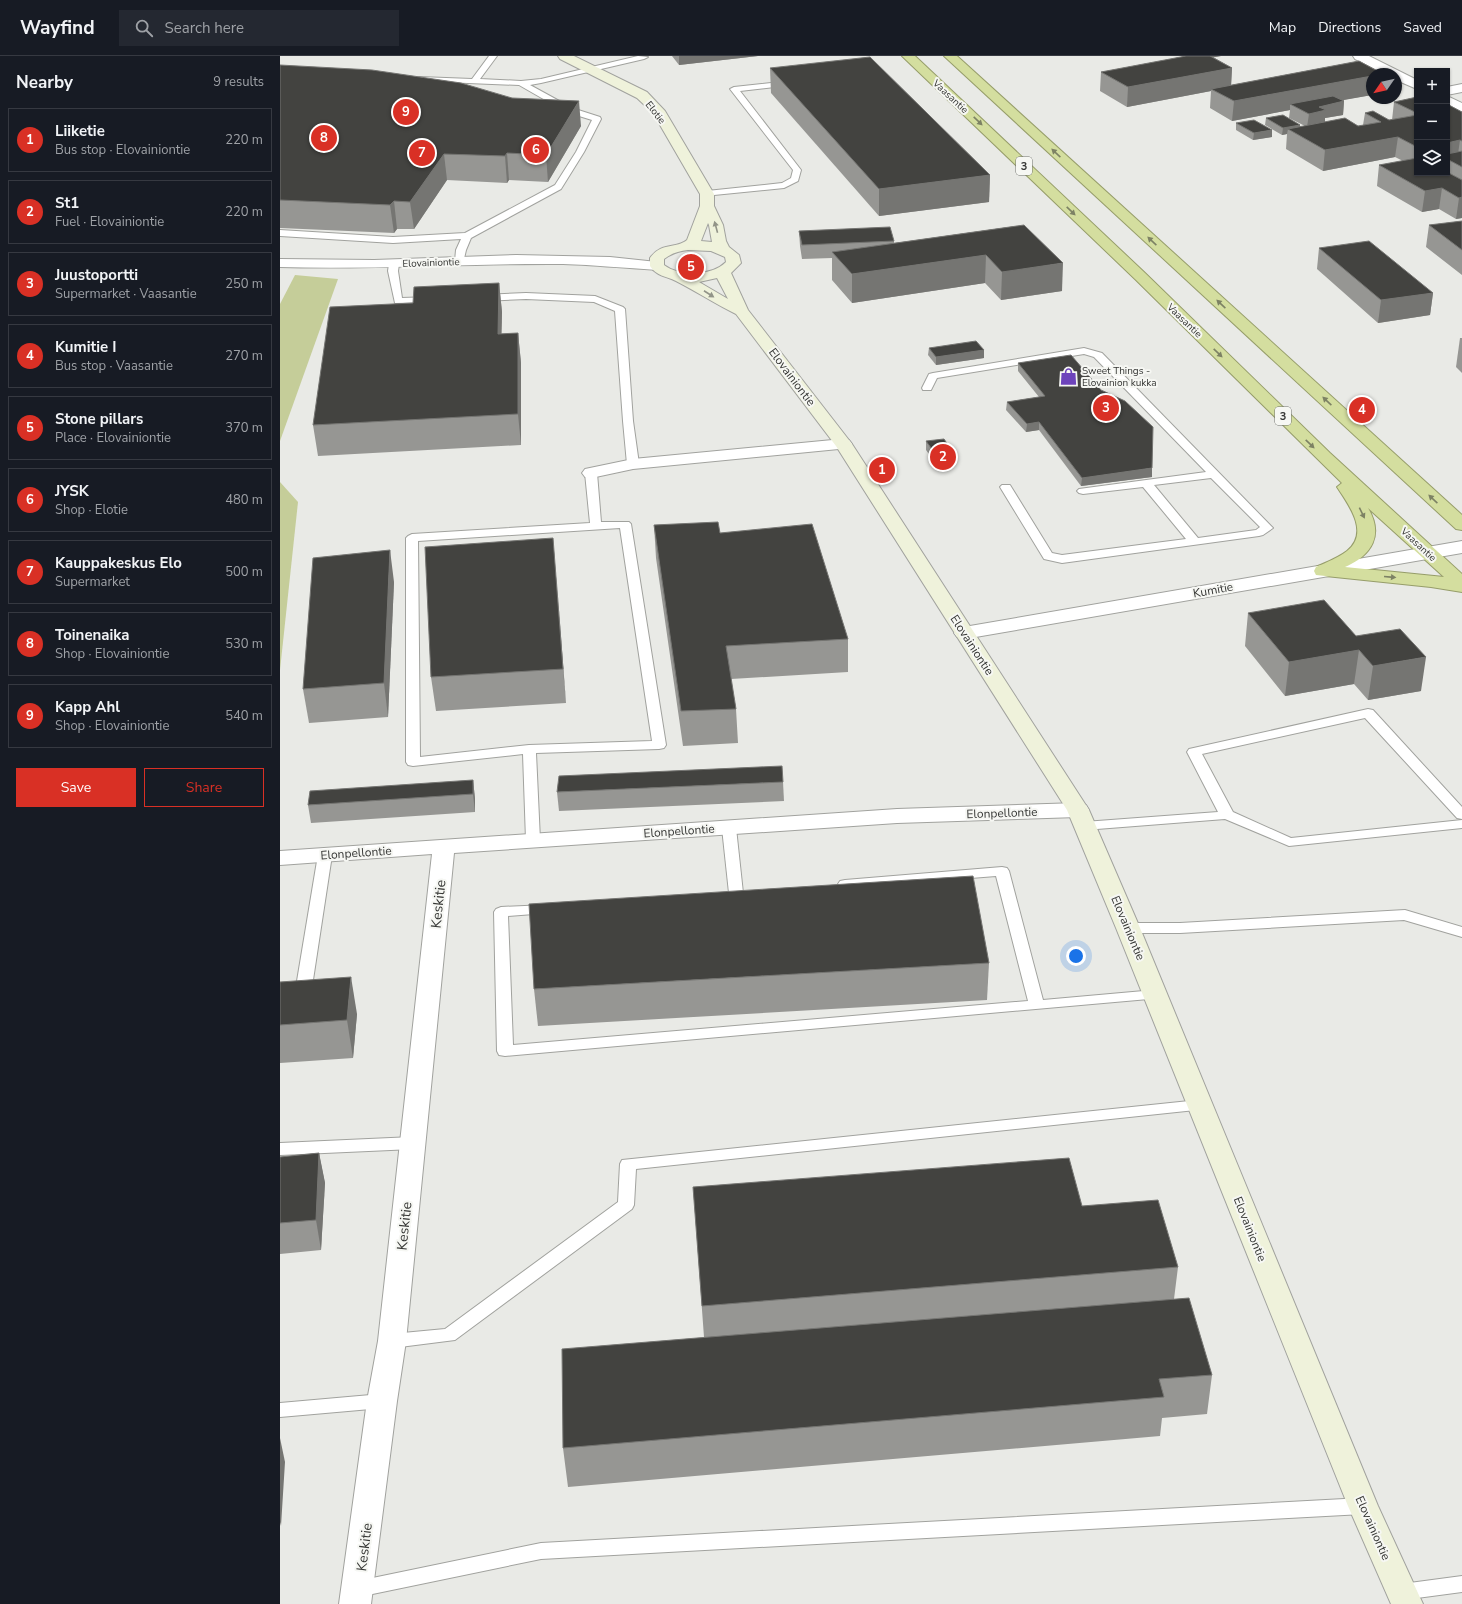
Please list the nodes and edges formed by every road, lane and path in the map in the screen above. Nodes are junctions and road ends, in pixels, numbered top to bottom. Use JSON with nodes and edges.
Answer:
{"nodes":[{"id":1,"x":493,"y":56,"type":"edge"},
{"id":2,"x":564,"y":56,"type":"edge"},
{"id":3,"x":908,"y":56,"type":"edge"},
{"id":4,"x":950,"y":56,"type":"edge"},
{"id":5,"x":1359,"y":56,"type":"edge"},
{"id":6,"x":644,"y":57,"type":"edge"},
{"id":7,"x":1383,"y":68,"type":"edge"},
{"id":8,"x":592,"y":69,"type":"junction"},
{"id":9,"x":408,"y":78,"type":"edge"},
{"id":10,"x":1402,"y":78,"type":"edge"},
{"id":11,"x":474,"y":82,"type":"junction"},
{"id":12,"x":796,"y":82,"type":"edge"},
{"id":13,"x":520,"y":83,"type":"junction"},
{"id":14,"x":1414,"y":84,"type":"edge"},
{"id":15,"x":1462,"y":88,"type":"edge"},
{"id":16,"x":1450,"y":90,"type":"edge"},
{"id":17,"x":1450,"y":102,"type":"edge"},
{"id":18,"x":1462,"y":108,"type":"edge"},
{"id":19,"x":707,"y":200,"type":"junction"},
{"id":20,"x":280,"y":234,"type":"edge"},
{"id":21,"x":467,"y":236,"type":"junction"},
{"id":22,"x":688,"y":246,"type":"junction"},
{"id":23,"x":722,"y":249,"type":"junction"},
{"id":24,"x":666,"y":251,"type":"junction"},
{"id":25,"x":582,"y":259,"type":"junction"},
{"id":26,"x":460,"y":261,"type":"junction"},
{"id":27,"x":280,"y":263,"type":"edge"},
{"id":28,"x":394,"y":264,"type":"junction"},
{"id":29,"x":657,"y":266,"type":"junction"},
{"id":30,"x":723,"y":272,"type":"junction"},
{"id":31,"x":678,"y":276,"type":"junction"},
{"id":32,"x":473,"y":298,"type":"edge"},
{"id":33,"x":443,"y":299,"type":"edge"},
{"id":34,"x":741,"y":311,"type":"junction"},
{"id":35,"x":927,"y":388,"type":"dead end"},
{"id":36,"x":843,"y":444,"type":"junction"},
{"id":37,"x":1324,"y":457,"type":"junction"},
{"id":38,"x":633,"y":464,"type":"junction"},
{"id":39,"x":591,"y":473,"type":"joint"},
{"id":40,"x":1213,"y":474,"type":"junction"},
{"id":41,"x":1146,"y":483,"type":"junction"},
{"id":42,"x":1006,"y":487,"type":"dead end"},
{"id":43,"x":1083,"y":491,"type":"dead end"},
{"id":44,"x":1462,"y":525,"type":"edge"},
{"id":45,"x":596,"y":526,"type":"junction"},
{"id":46,"x":1195,"y":542,"type":"junction"},
{"id":47,"x":1462,"y":547,"type":"edge"},
{"id":48,"x":1429,"y":553,"type":"junction"},
{"id":49,"x":1323,"y":571,"type":"junction"},
{"id":50,"x":1462,"y":585,"type":"edge"},
{"id":51,"x":964,"y":633,"type":"junction"},
{"id":52,"x":529,"y":749,"type":"junction"},
{"id":53,"x":1227,"y":815,"type":"junction"},
{"id":54,"x":1462,"y":815,"type":"edge"},
{"id":55,"x":1081,"y":818,"type":"junction"},
{"id":56,"x":1462,"y":824,"type":"edge"},
{"id":57,"x":729,"y":828,"type":"junction"},
{"id":58,"x":533,"y":840,"type":"junction"},
{"id":59,"x":444,"y":846,"type":"junction"},
{"id":60,"x":325,"y":855,"type":"junction"},
{"id":61,"x":280,"y":858,"type":"edge"},
{"id":62,"x":830,"y":886,"type":"edge"},
{"id":63,"x":751,"y":892,"type":"edge"},
{"id":64,"x":736,"y":893,"type":"junction"},
{"id":65,"x":720,"y":894,"type":"edge"},
{"id":66,"x":564,"y":907,"type":"edge"},
{"id":67,"x":1128,"y":928,"type":"junction"},
{"id":68,"x":1462,"y":932,"type":"edge"},
{"id":69,"x":303,"y":993,"type":"edge"},
{"id":70,"x":1155,"y":995,"type":"junction"},
{"id":71,"x":1037,"y":1005,"type":"junction"},
{"id":72,"x":1199,"y":1105,"type":"junction"},
{"id":73,"x":413,"y":1143,"type":"junction"},
{"id":74,"x":280,"y":1149,"type":"edge"},
{"id":75,"x":392,"y":1341,"type":"junction"},
{"id":76,"x":382,"y":1401,"type":"junction"},
{"id":77,"x":280,"y":1410,"type":"edge"},
{"id":78,"x":1363,"y":1506,"type":"junction"},
{"id":79,"x":1462,"y":1584,"type":"edge"},
{"id":80,"x":357,"y":1597,"type":"edge"},
{"id":81,"x":1405,"y":1598,"type":"edge"}],
"edges":[{"from":1,"to":11,"type":"lane"},
{"from":2,"to":8,"type":"main road","name":"Elotie"},
{"from":3,"to":37,"type":"highway","name":"Vaasantie","number":"3","one_way":true},
{"from":44,"to":4,"type":"highway","one_way":true},
{"from":5,"to":7,"type":"street"},
{"from":6,"to":8,"type":"lane"},
{"from":8,"to":13,"type":"lane"},
{"from":8,"to":19,"type":"main road","name":"Elotie"},
{"from":9,"to":11,"type":"lane"},
{"from":10,"to":14,"type":"street"},
{"from":11,"to":13,"type":"lane"},
{"from":12,"to":19,"type":"lane"},
{"from":13,"to":21,"type":"lane"},
{"from":15,"to":16,"type":"street"},
{"from":17,"to":18,"type":"street"},
{"from":19,"to":22,"type":"main road"},
{"from":23,"to":19,"type":"main road","name":"Elotie","one_way":true},
{"from":20,"to":21,"type":"lane"},
{"from":21,"to":26,"type":"lane"},
{"from":22,"to":23,"type":"main road"},
{"from":22,"to":24,"type":"main road"},
{"from":23,"to":30,"type":"main road"},
{"from":24,"to":25,"type":"street","name":"Elovainiontie"},
{"from":24,"to":29,"type":"main road"},
{"from":25,"to":26,"type":"street","name":"Elovainiontie"},
{"from":25,"to":29,"type":"street","name":"Elovainiontie"},
{"from":26,"to":28,"type":"street","name":"Elovainiontie"},
{"from":27,"to":28,"type":"street","name":"Elovainiontie"},
{"from":28,"to":33,"type":"lane"},
{"from":29,"to":31,"type":"main road"},
{"from":30,"to":31,"type":"main road"},
{"from":30,"to":34,"type":"main road","name":"Elovainiontie"},
{"from":31,"to":34,"type":"main road","name":"Elovainiontie","one_way":true},
{"from":32,"to":38,"type":"lane"},
{"from":34,"to":36,"type":"main road","name":"Elovainiontie"},
{"from":35,"to":40,"type":"lane"},
{"from":36,"to":38,"type":"street"},
{"from":36,"to":51,"type":"main road","name":"Elovainiontie"},
{"from":37,"to":48,"type":"highway","name":"Vaasantie","number":"3"},
{"from":37,"to":49,"type":"highway","one_way":true},
{"from":38,"to":39,"type":"street"},
{"from":39,"to":45,"type":"lane"},
{"from":40,"to":41,"type":"lane"},
{"from":40,"to":46,"type":"lane"},
{"from":41,"to":43,"type":"lane"},
{"from":41,"to":46,"type":"lane"},
{"from":42,"to":46,"type":"lane"},
{"from":45,"to":52,"type":"lane"},
{"from":45,"to":52,"type":"lane"},
{"from":47,"to":48,"type":"street","name":"Kumitie"},
{"from":48,"to":49,"type":"street","name":"Kumitie"},
{"from":48,"to":50,"type":"highway","name":"Vaasantie","number":"3"},
{"from":49,"to":50,"type":"highway","one_way":true},
{"from":49,"to":51,"type":"street","name":"Kumitie"},
{"from":51,"to":55,"type":"main road","name":"Elovainiontie"},
{"from":52,"to":58,"type":"lane"},
{"from":53,"to":54,"type":"lane"},
{"from":53,"to":55,"type":"lane"},
{"from":53,"to":56,"type":"lane"},
{"from":55,"to":57,"type":"street","name":"Elonpellontie"},
{"from":55,"to":67,"type":"main road","name":"Elovainiontie"},
{"from":57,"to":58,"type":"street","name":"Elonpellontie"},
{"from":57,"to":64,"type":"lane"},
{"from":58,"to":59,"type":"street","name":"Elonpellontie"},
{"from":59,"to":60,"type":"street","name":"Elonpellontie"},
{"from":59,"to":73,"type":"street","name":"Keskitie"},
{"from":60,"to":61,"type":"street","name":"Elonpellontie"},
{"from":60,"to":69,"type":"lane"},
{"from":62,"to":71,"type":"lane"},
{"from":63,"to":64,"type":"lane"},
{"from":64,"to":65,"type":"lane"},
{"from":66,"to":71,"type":"lane"},
{"from":67,"to":68,"type":"lane"},
{"from":67,"to":70,"type":"main road","name":"Elovainiontie"},
{"from":70,"to":71,"type":"lane"},
{"from":70,"to":72,"type":"main road","name":"Elovainiontie"},
{"from":72,"to":75,"type":"lane"},
{"from":72,"to":78,"type":"main road","name":"Elovainiontie"},
{"from":73,"to":74,"type":"lane"},
{"from":73,"to":75,"type":"street","name":"Keskitie"},
{"from":75,"to":76,"type":"street","name":"Keskitie"},
{"from":76,"to":77,"type":"lane"},
{"from":76,"to":80,"type":"street","name":"Keskitie"},
{"from":78,"to":80,"type":"lane"},
{"from":78,"to":81,"type":"main road","name":"Elovainiontie"},
{"from":79,"to":81,"type":"lane"}]}
